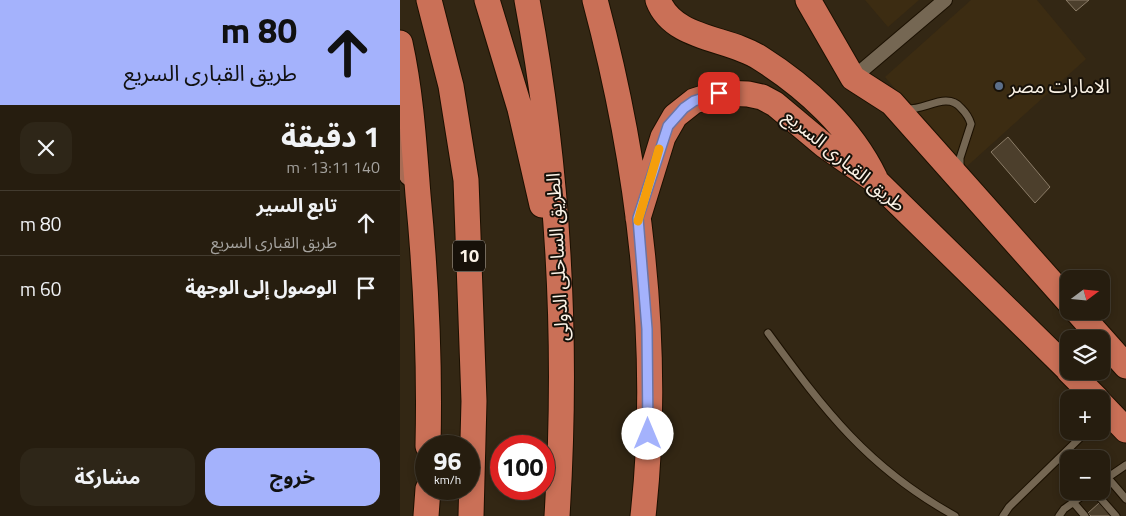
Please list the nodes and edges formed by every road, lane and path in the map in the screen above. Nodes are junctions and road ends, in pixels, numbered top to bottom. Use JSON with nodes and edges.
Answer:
{"nodes":[{"id":1,"x":429,"y":0,"type":"edge"},
{"id":2,"x":487,"y":0,"type":"edge"},
{"id":3,"x":527,"y":0,"type":"edge"},
{"id":4,"x":595,"y":0,"type":"edge"},
{"id":5,"x":658,"y":0,"type":"edge"},
{"id":6,"x":945,"y":0,"type":"edge"},
{"id":7,"x":811,"y":1,"type":"edge"},
{"id":8,"x":400,"y":43,"type":"edge"},
{"id":9,"x":853,"y":78,"type":"junction"},
{"id":10,"x":892,"y":103,"type":"junction"},
{"id":11,"x":400,"y":140,"type":"edge"},
{"id":12,"x":877,"y":182,"type":"junction"},
{"id":13,"x":963,"y":184,"type":"junction"},
{"id":14,"x":420,"y":210,"type":"junction"},
{"id":15,"x":638,"y":218,"type":"junction"},
{"id":16,"x":1060,"y":292,"type":"edge"},
{"id":17,"x":561,"y":300,"type":"junction"},
{"id":18,"x":1085,"y":320,"type":"edge"},
{"id":19,"x":768,"y":333,"type":"dead end"},
{"id":20,"x":1060,"y":362,"type":"edge"},
{"id":21,"x":1126,"y":366,"type":"edge"},
{"id":22,"x":1077,"y":380,"type":"edge"},
{"id":23,"x":1086,"y":390,"type":"edge"},
{"id":24,"x":1110,"y":415,"type":"edge"},
{"id":25,"x":1126,"y":430,"type":"edge"},
{"id":26,"x":428,"y":435,"type":"edge"},
{"id":27,"x":1078,"y":440,"type":"edge"},
{"id":28,"x":1126,"y":465,"type":"edge"},
{"id":29,"x":1110,"y":476,"type":"edge"},
{"id":30,"x":1110,"y":485,"type":"edge"},
{"id":31,"x":1126,"y":499,"type":"edge"},
{"id":32,"x":427,"y":500,"type":"edge"},
{"id":33,"x":1076,"y":500,"type":"edge"},
{"id":34,"x":1102,"y":500,"type":"edge"},
{"id":35,"x":1073,"y":502,"type":"junction"},
{"id":36,"x":426,"y":516,"type":"edge"},
{"id":37,"x":471,"y":516,"type":"edge"},
{"id":38,"x":557,"y":516,"type":"edge"},
{"id":39,"x":643,"y":516,"type":"edge"},
{"id":40,"x":955,"y":516,"type":"edge"},
{"id":41,"x":1004,"y":516,"type":"edge"},
{"id":42,"x":1059,"y":516,"type":"edge"},
{"id":43,"x":1085,"y":516,"type":"edge"},
{"id":44,"x":1116,"y":516,"type":"edge"}],
"edges":[{"from":1,"to":37,"type":"highway","number":"10"},
{"from":2,"to":17,"type":"highway"},
{"from":3,"to":17,"type":"highway","name":"الطريق الساحلى الدولى"},
{"from":4,"to":15,"type":"highway"},
{"from":5,"to":12,"type":"highway"},
{"from":6,"to":9,"type":"street"},
{"from":7,"to":9,"type":"highway"},
{"from":8,"to":14,"type":"highway"},
{"from":9,"to":10,"type":"highway"},
{"from":10,"to":13,"type":"highway"},
{"from":10,"to":13,"type":"lane"},
{"from":11,"to":14,"type":"main road"},
{"from":12,"to":15,"type":"highway","name":"طريق القبارى السريع"},
{"from":12,"to":20,"type":"highway","name":"طريق القبارى السريع"},
{"from":13,"to":16,"type":"highway"},
{"from":14,"to":26,"type":"highway"},
{"from":15,"to":39,"type":"highway"},
{"from":17,"to":38,"type":"highway","name":"الطريق الساحلى الدولى"},
{"from":18,"to":21,"type":"highway"},
{"from":19,"to":40,"type":"lane"},
{"from":22,"to":23,"type":"highway","name":"طريق القبارى السريع"},
{"from":24,"to":25,"type":"highway","name":"طريق القبارى السريع"},
{"from":27,"to":41,"type":"lane"},
{"from":28,"to":29,"type":"lane"},
{"from":30,"to":31,"type":"lane"},
{"from":32,"to":36,"type":"highway"},
{"from":33,"to":35,"type":"lane"},
{"from":34,"to":44,"type":"lane"},
{"from":35,"to":42,"type":"lane"},
{"from":35,"to":43,"type":"lane"}]}
